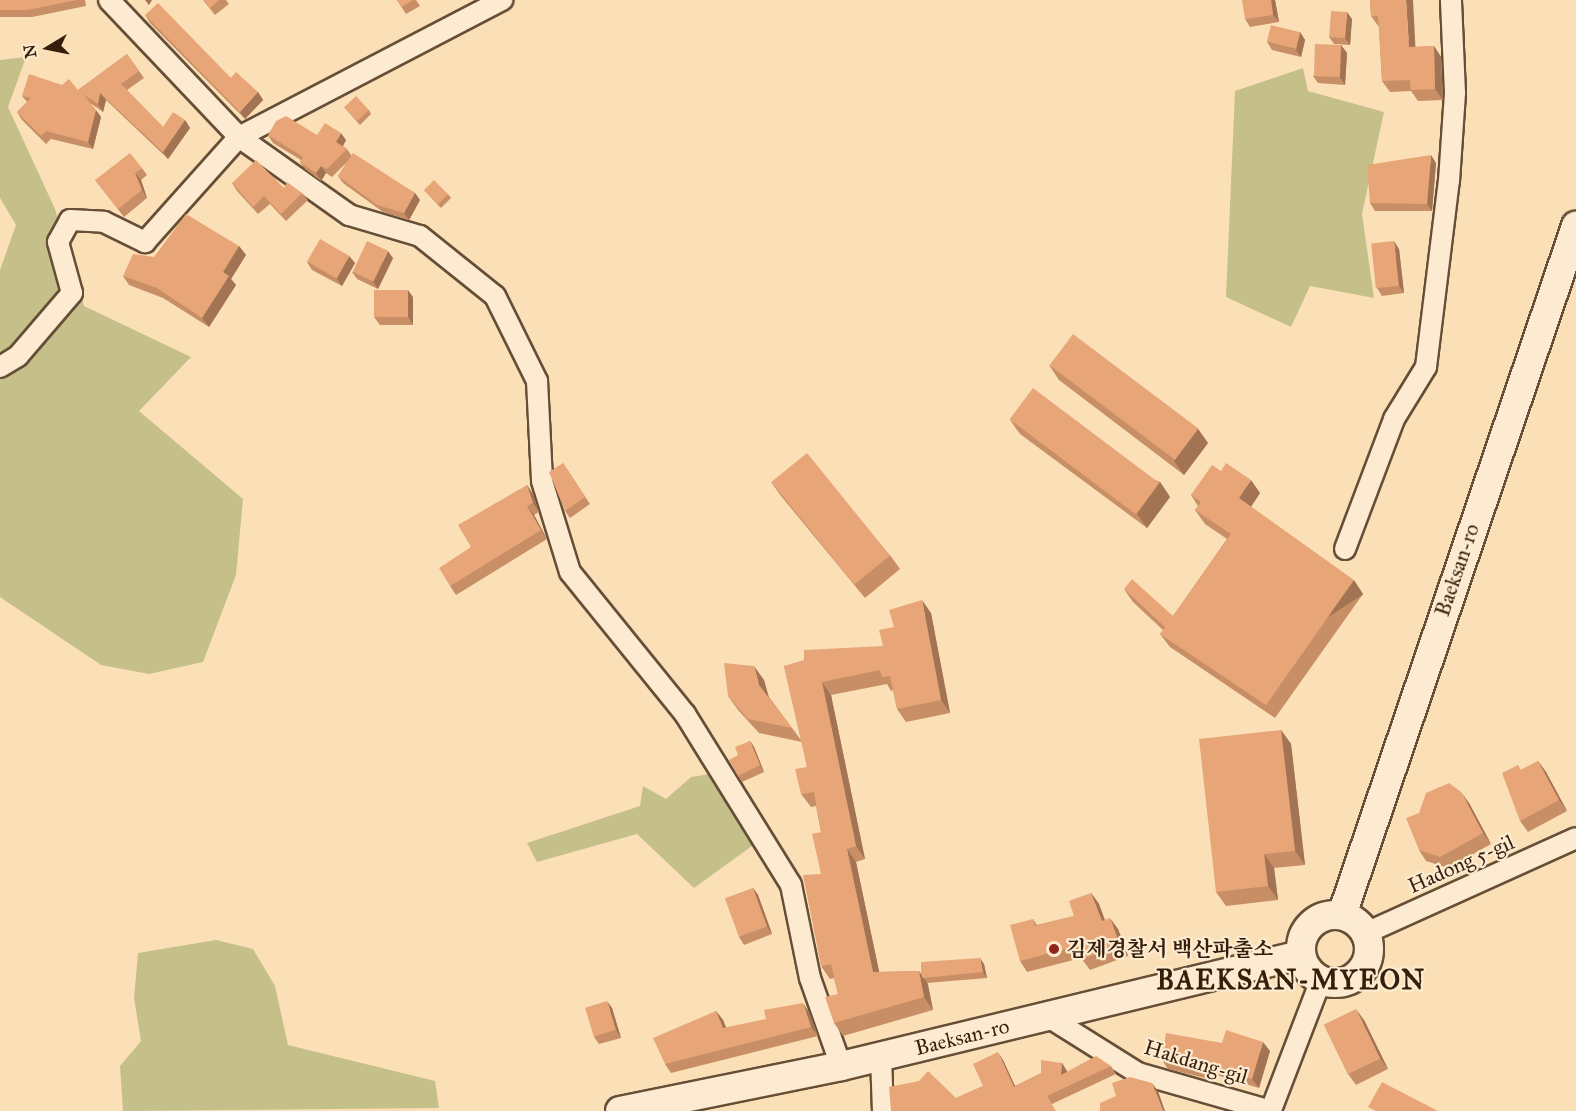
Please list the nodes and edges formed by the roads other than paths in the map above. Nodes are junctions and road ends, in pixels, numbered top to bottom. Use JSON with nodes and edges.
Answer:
{"nodes":[{"id":1,"x":109,"y":0,"type":"edge"},
{"id":2,"x":502,"y":0,"type":"edge"},
{"id":3,"x":1451,"y":0,"type":"edge"},
{"id":4,"x":240,"y":137,"type":"junction"},
{"id":5,"x":1576,"y":226,"type":"edge"},
{"id":6,"x":0,"y":367,"type":"edge"},
{"id":7,"x":1345,"y":549,"type":"dead end"},
{"id":8,"x":1576,"y":838,"type":"edge"},
{"id":9,"x":1342,"y":915,"type":"junction"},
{"id":10,"x":1366,"y":933,"type":"junction"},
{"id":11,"x":1301,"y":955,"type":"junction"},
{"id":12,"x":1321,"y":980,"type":"junction"},
{"id":13,"x":1047,"y":1016,"type":"junction"},
{"id":14,"x":881,"y":1057,"type":"junction"},
{"id":15,"x":841,"y":1066,"type":"junction"},
{"id":16,"x":1271,"y":1110,"type":"edge"},
{"id":17,"x":620,"y":1111,"type":"edge"},
{"id":18,"x":883,"y":1111,"type":"edge"}],
"edges":[{"from":1,"to":4,"type":"street"},
{"from":2,"to":4,"type":"street"},
{"from":3,"to":7,"type":"street"},
{"from":4,"to":6,"type":"street"},
{"from":4,"to":15,"type":"street"},
{"from":5,"to":9,"type":"main road","name":"Baeksan-ro"},
{"from":8,"to":10,"type":"street","name":"Hadong 5-gil"},
{"from":9,"to":10,"type":"main road"},
{"from":9,"to":11,"type":"main road"},
{"from":10,"to":12,"type":"main road"},
{"from":11,"to":12,"type":"main road"},
{"from":11,"to":13,"type":"main road","name":"Baeksan-ro"},
{"from":12,"to":16,"type":"street"},
{"from":13,"to":14,"type":"main road","name":"Baeksan-ro"},
{"from":13,"to":16,"type":"street","name":"Hakdang-gil"},
{"from":14,"to":15,"type":"main road","name":"Baeksan-ro"},
{"from":14,"to":18,"type":"street"},
{"from":15,"to":17,"type":"main road","name":"Baeksan-ro"}]}
